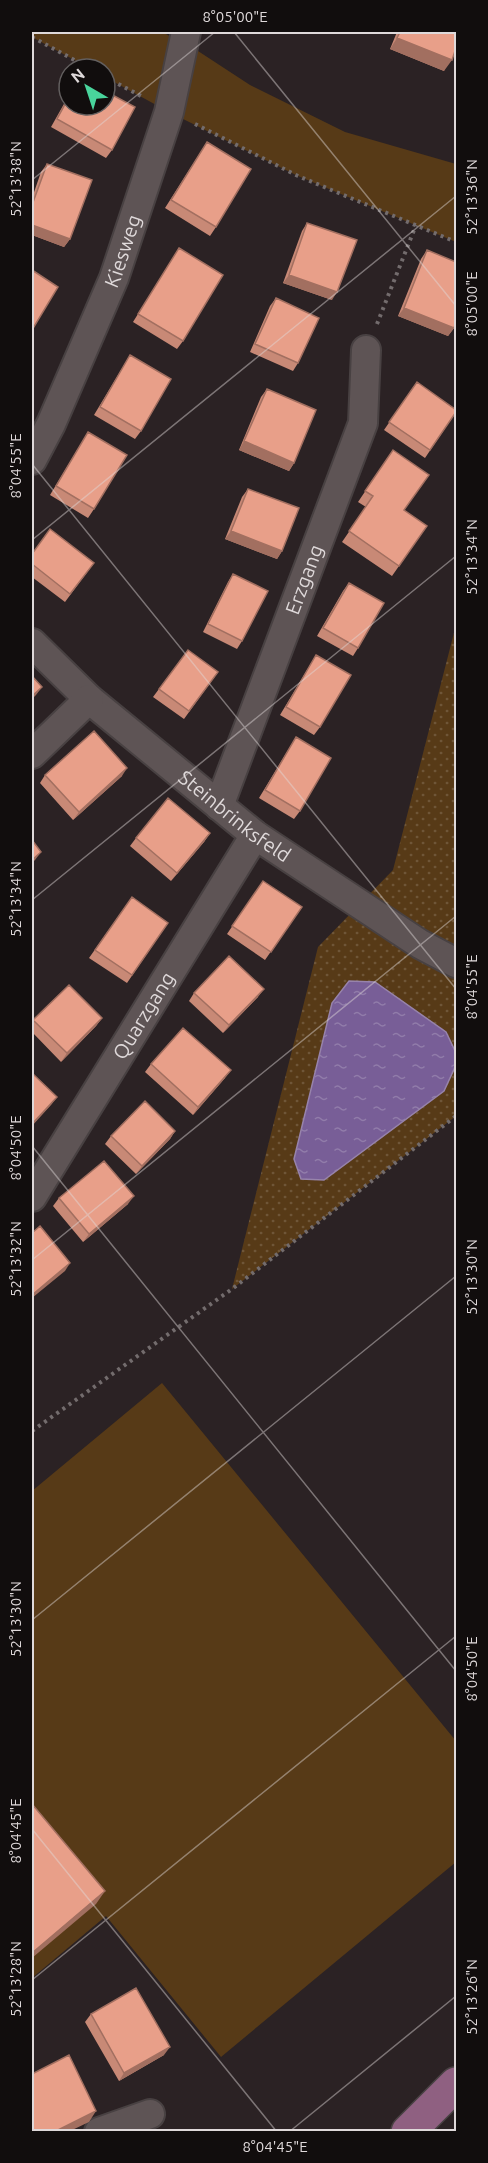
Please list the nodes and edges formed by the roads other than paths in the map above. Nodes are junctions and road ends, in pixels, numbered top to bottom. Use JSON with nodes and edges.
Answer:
{"nodes":[{"id":1,"x":186,"y":32,"type":"edge"},
{"id":2,"x":366,"y":350,"type":"road end"},
{"id":3,"x":32,"y":460,"type":"edge"},
{"id":4,"x":32,"y":643,"type":"edge"},
{"id":5,"x":89,"y":699,"type":"junction"},
{"id":6,"x":32,"y":754,"type":"edge"},
{"id":7,"x":219,"y":806,"type":"junction"},
{"id":8,"x":255,"y":835,"type":"junction"},
{"id":9,"x":456,"y":963,"type":"edge"},
{"id":10,"x":32,"y":1197,"type":"edge"},
{"id":11,"x":456,"y":2084,"type":"edge"},
{"id":12,"x":150,"y":2114,"type":"dead end"},
{"id":13,"x":99,"y":2132,"type":"edge"},
{"id":14,"x":408,"y":2132,"type":"edge"}],
"edges":[{"from":1,"to":3,"type":"street","name":"Kiesweg"},
{"from":2,"to":7,"type":"street","name":"Erzgang"},
{"from":4,"to":5,"type":"street","name":"Steinbrinksfeld"},
{"from":5,"to":6,"type":"street"},
{"from":5,"to":7,"type":"street","name":"Steinbrinksfeld"},
{"from":7,"to":8,"type":"street","name":"Steinbrinksfeld"},
{"from":8,"to":9,"type":"street","name":"Steinbrinksfeld"},
{"from":8,"to":10,"type":"street","name":"Quarzgang"},
{"from":11,"to":14,"type":"main road"},
{"from":12,"to":13,"type":"street"}]}
